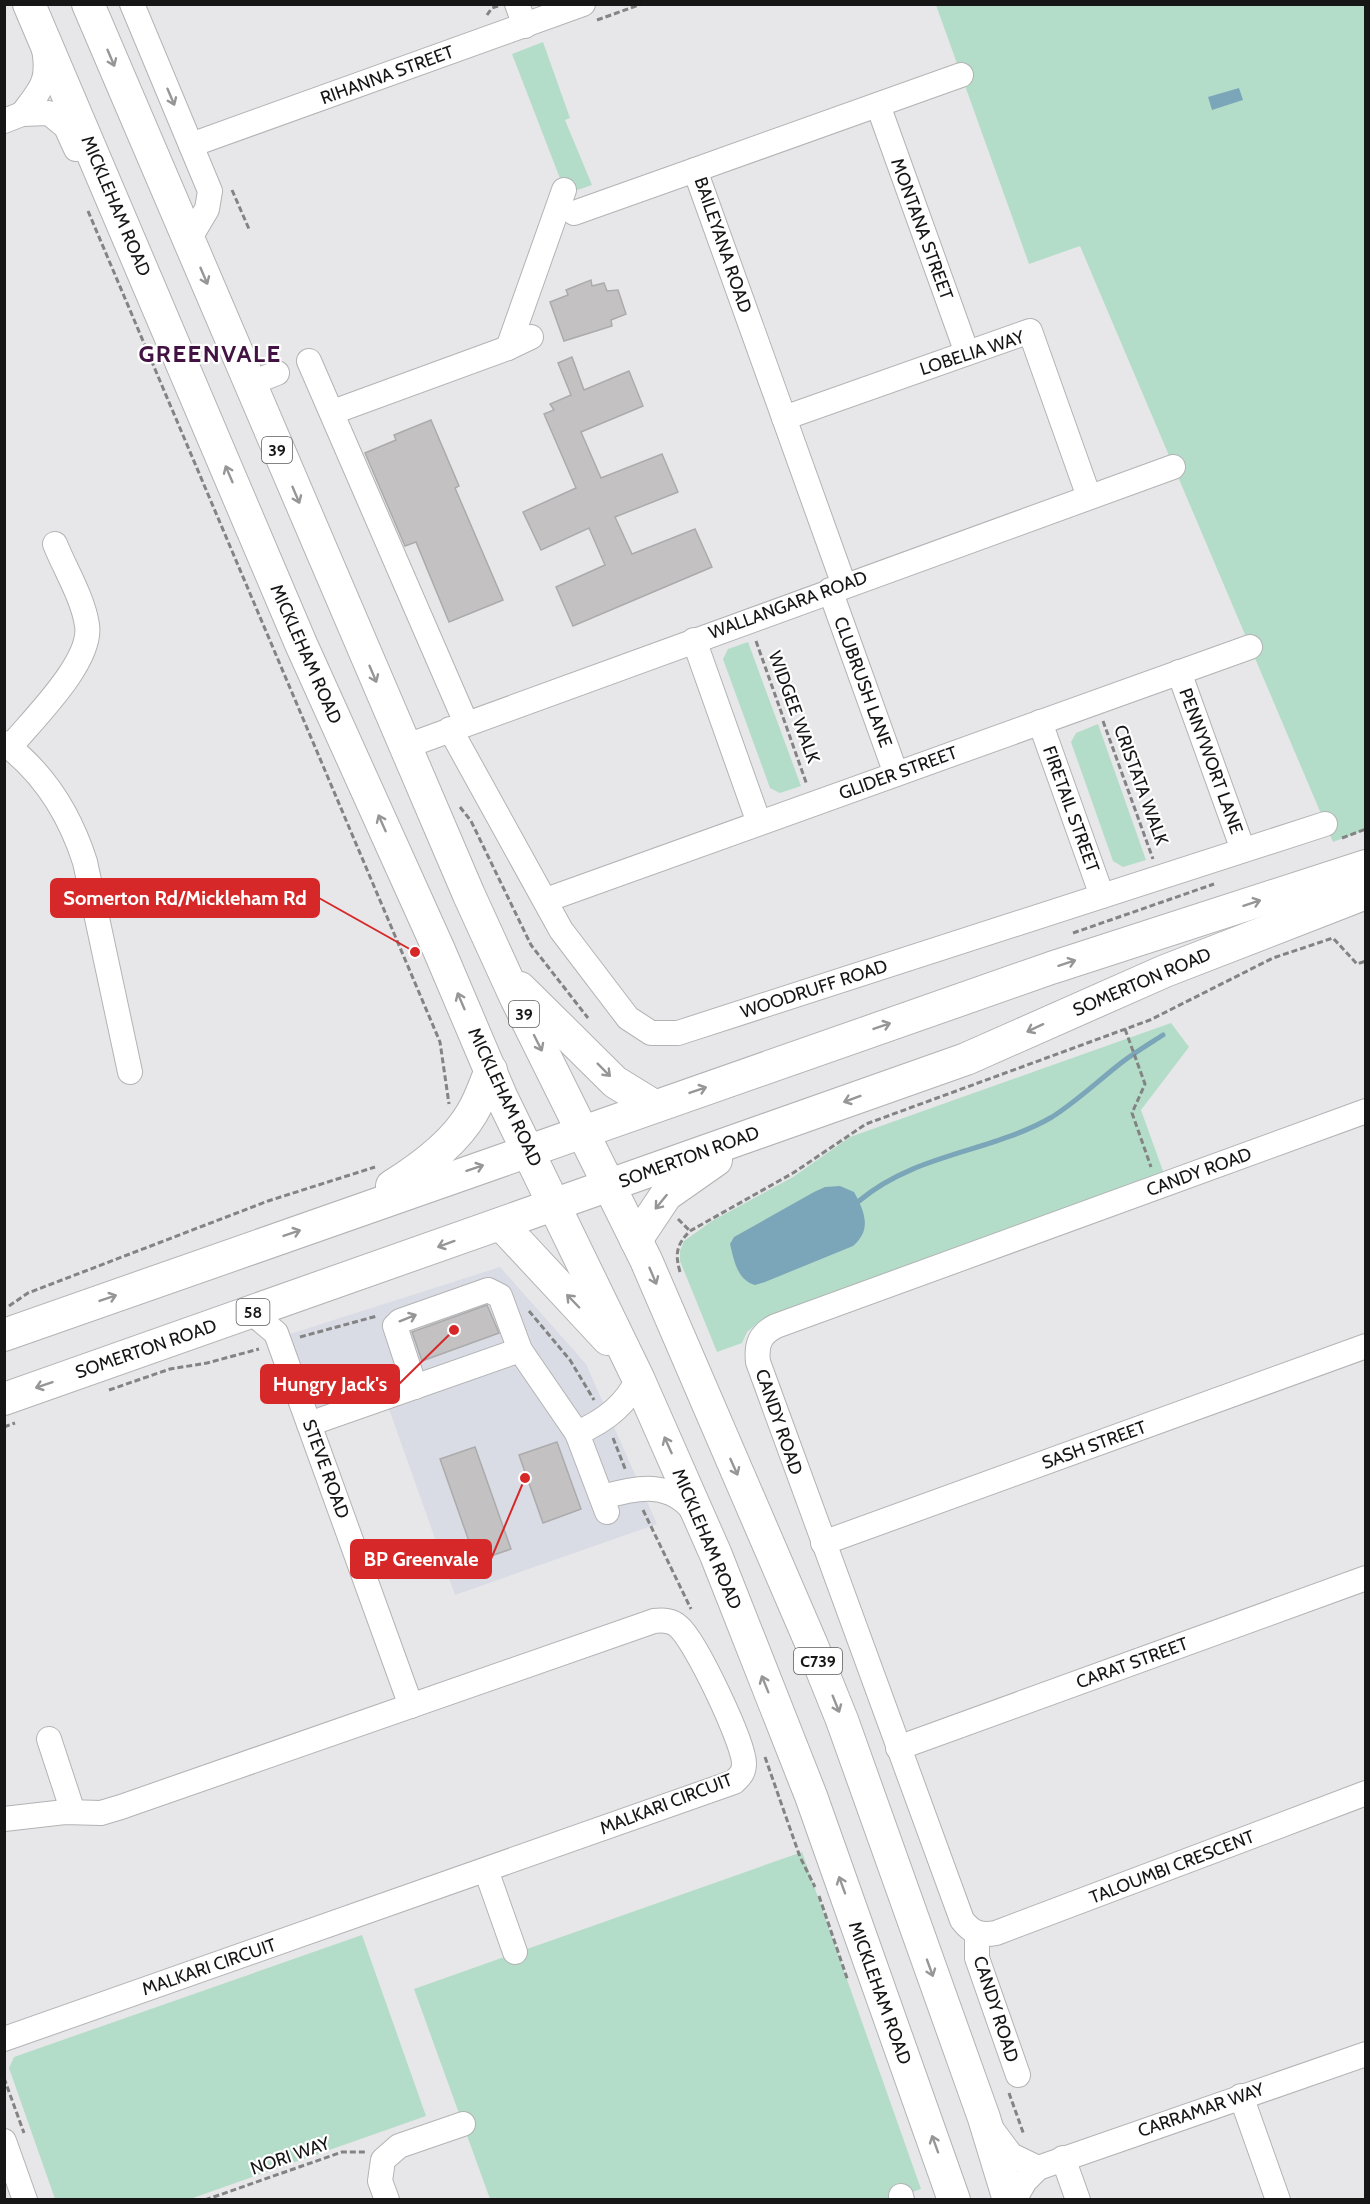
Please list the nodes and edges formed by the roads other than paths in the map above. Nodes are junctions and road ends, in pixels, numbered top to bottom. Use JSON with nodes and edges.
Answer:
{"nodes":[{"id":1,"x":29,"y":4,"type":"edge"},
{"id":2,"x":132,"y":4,"type":"edge"},
{"id":3,"x":583,"y":4,"type":"edge"},
{"id":4,"x":92,"y":7,"type":"edge"},
{"id":5,"x":521,"y":15,"type":"edge"},
{"id":6,"x":42,"y":35,"type":"junction"},
{"id":7,"x":961,"y":75,"type":"dead end"},
{"id":8,"x":878,"y":105,"type":"junction"},
{"id":9,"x":14,"y":117,"type":"edge"},
{"id":10,"x":191,"y":145,"type":"junction"},
{"id":11,"x":695,"y":170,"type":"junction"},
{"id":12,"x":564,"y":190,"type":"dead end"},
{"id":13,"x":574,"y":213,"type":"dead end"},
{"id":14,"x":188,"y":241,"type":"junction"},
{"id":15,"x":135,"y":249,"type":"junction"},
{"id":16,"x":531,"y":337,"type":"dead end"},
{"id":17,"x":508,"y":348,"type":"junction"},
{"id":18,"x":967,"y":353,"type":"junction"},
{"id":19,"x":309,"y":361,"type":"dead end"},
{"id":20,"x":333,"y":412,"type":"junction"},
{"id":21,"x":784,"y":418,"type":"junction"},
{"id":22,"x":1173,"y":467,"type":"dead end"},
{"id":23,"x":1089,"y":497,"type":"junction"},
{"id":24,"x":55,"y":544,"type":"dead end"},
{"id":25,"x":837,"y":587,"type":"junction"},
{"id":26,"x":694,"y":640,"type":"junction"},
{"id":27,"x":1250,"y":647,"type":"dead end"},
{"id":28,"x":1179,"y":672,"type":"junction"},
{"id":29,"x":1041,"y":722,"type":"junction"},
{"id":30,"x":458,"y":726,"type":"junction"},
{"id":31,"x":7,"y":745,"type":"edge"},
{"id":32,"x":404,"y":747,"type":"junction"},
{"id":33,"x":896,"y":774,"type":"junction"},
{"id":34,"x":759,"y":823,"type":"junction"},
{"id":35,"x":1331,"y":832,"type":"road end"},
{"id":36,"x":1243,"y":850,"type":"junction"},
{"id":37,"x":1363,"y":885,"type":"edge"},
{"id":38,"x":1102,"y":896,"type":"junction"},
{"id":39,"x":546,"y":900,"type":"junction"},
{"id":40,"x":503,"y":970,"type":"junction"},
{"id":41,"x":491,"y":1070,"type":"junction"},
{"id":42,"x":130,"y":1072,"type":"dead end"},
{"id":43,"x":654,"y":1106,"type":"junction"},
{"id":44,"x":1365,"y":1111,"type":"edge"},
{"id":45,"x":583,"y":1131,"type":"junction"},
{"id":46,"x":759,"y":1132,"type":"junction"},
{"id":47,"x":528,"y":1150,"type":"junction"},
{"id":48,"x":610,"y":1185,"type":"junction"},
{"id":49,"x":555,"y":1205,"type":"junction"},
{"id":50,"x":351,"y":1212,"type":"junction"},
{"id":51,"x":501,"y":1224,"type":"junction"},
{"id":52,"x":636,"y":1240,"type":"junction"},
{"id":53,"x":288,"y":1300,"type":"junction"},
{"id":54,"x":251,"y":1312,"type":"junction"},
{"id":55,"x":4,"y":1335,"type":"edge"},
{"id":56,"x":278,"y":1338,"type":"junction"},
{"id":57,"x":1365,"y":1346,"type":"edge"},
{"id":58,"x":520,"y":1350,"type":"junction"},
{"id":59,"x":638,"y":1378,"type":"junction"},
{"id":60,"x":416,"y":1387,"type":"junction"},
{"id":61,"x":10,"y":1411,"type":"edge"},
{"id":62,"x":309,"y":1424,"type":"junction"},
{"id":63,"x":577,"y":1433,"type":"junction"},
{"id":64,"x":702,"y":1522,"type":"junction"},
{"id":65,"x":823,"y":1543,"type":"junction"},
{"id":66,"x":1365,"y":1578,"type":"edge"},
{"id":67,"x":411,"y":1706,"type":"junction"},
{"id":68,"x":49,"y":1738,"type":"dead end"},
{"id":69,"x":898,"y":1748,"type":"junction"},
{"id":70,"x":1365,"y":1793,"type":"edge"},
{"id":71,"x":74,"y":1812,"type":"junction"},
{"id":72,"x":4,"y":1820,"type":"edge"},
{"id":73,"x":486,"y":1870,"type":"junction"},
{"id":74,"x":977,"y":1933,"type":"junction"},
{"id":75,"x":515,"y":1952,"type":"dead end"},
{"id":76,"x":4,"y":2039,"type":"edge"},
{"id":77,"x":1365,"y":2054,"type":"edge"},
{"id":78,"x":1018,"y":2075,"type":"dead end"},
{"id":79,"x":1241,"y":2096,"type":"junction"},
{"id":80,"x":984,"y":2118,"type":"junction"},
{"id":81,"x":463,"y":2124,"type":"dead end"},
{"id":82,"x":4,"y":2141,"type":"edge"},
{"id":83,"x":1063,"y":2158,"type":"junction"},
{"id":84,"x":1038,"y":2168,"type":"junction"},
{"id":85,"x":25,"y":2199,"type":"edge"},
{"id":86,"x":387,"y":2199,"type":"edge"},
{"id":87,"x":954,"y":2199,"type":"edge"},
{"id":88,"x":1012,"y":2199,"type":"edge"},
{"id":89,"x":1078,"y":2199,"type":"edge"},
{"id":90,"x":1278,"y":2199,"type":"edge"}],
"edges":[{"from":1,"to":6,"type":"main road","name":"MICKLEHAM ROAD"},
{"from":2,"to":10,"type":"street","one_way":true},
{"from":3,"to":5,"type":"street","name":"RIHANNA STREET"},
{"from":4,"to":14,"type":"main road","number":"39","one_way":true},
{"from":5,"to":10,"type":"street","name":"RIHANNA STREET"},
{"from":6,"to":9,"type":"street"},
{"from":6,"to":15,"type":"main road","name":"MICKLEHAM ROAD"},
{"from":7,"to":8,"type":"street","name":"BAILEYANA ROAD"},
{"from":8,"to":11,"type":"street","name":"BAILEYANA ROAD"},
{"from":8,"to":18,"type":"street","name":"MONTANA STREET"},
{"from":9,"to":15,"type":"street"},
{"from":10,"to":14,"type":"street"},
{"from":11,"to":13,"type":"street"},
{"from":11,"to":21,"type":"street","name":"BAILEYANA ROAD"},
{"from":12,"to":17,"type":"street"},
{"from":14,"to":32,"type":"main road","number":"39","one_way":true},
{"from":41,"to":15,"type":"main road","name":"MICKLEHAM ROAD","one_way":true},
{"from":16,"to":17,"type":"street"},
{"from":17,"to":20,"type":"street"},
{"from":18,"to":21,"type":"street","name":"LOBELIA WAY"},
{"from":18,"to":23,"type":"street","name":"LOBELIA WAY"},
{"from":19,"to":20,"type":"street","name":"WOODRUFF ROAD"},
{"from":20,"to":30,"type":"street","name":"WOODRUFF ROAD"},
{"from":21,"to":25,"type":"street","name":"BAILEYANA ROAD"},
{"from":22,"to":23,"type":"street","name":"WALLANGARA ROAD"},
{"from":23,"to":25,"type":"street","name":"WALLANGARA ROAD"},
{"from":24,"to":31,"type":"street"},
{"from":25,"to":26,"type":"street","name":"WALLANGARA ROAD"},
{"from":25,"to":33,"type":"street","name":"CLUBRUSH LANE"},
{"from":26,"to":30,"type":"street","name":"WALLANGARA ROAD"},
{"from":26,"to":34,"type":"street"},
{"from":27,"to":28,"type":"street","name":"GLIDER STREET"},
{"from":28,"to":29,"type":"street","name":"GLIDER STREET"},
{"from":28,"to":36,"type":"street","name":"PENNYWORT LANE"},
{"from":29,"to":33,"type":"street","name":"GLIDER STREET"},
{"from":29,"to":38,"type":"street","name":"FIRETAIL STREET"},
{"from":30,"to":32,"type":"street","name":"WALLANGARA ROAD"},
{"from":30,"to":39,"type":"street","name":"WOODRUFF ROAD"},
{"from":31,"to":42,"type":"street"},
{"from":32,"to":40,"type":"main road","number":"39"},
{"from":33,"to":34,"type":"street","name":"GLIDER STREET"},
{"from":34,"to":39,"type":"street","name":"GLIDER STREET"},
{"from":35,"to":36,"type":"street","name":"WOODRUFF ROAD"},
{"from":36,"to":38,"type":"street","name":"WOODRUFF ROAD"},
{"from":43,"to":37,"type":"main road","name":"SOMERTON ROAD","one_way":true},
{"from":37,"to":46,"type":"main road","name":"SOMERTON ROAD","number":"58","one_way":true},
{"from":38,"to":39,"type":"street","name":"WOODRUFF ROAD"},
{"from":40,"to":43,"type":"main road","one_way":true},
{"from":40,"to":45,"type":"main road","number":"39","one_way":true},
{"from":41,"to":47,"type":"main road","name":"MICKLEHAM ROAD"},
{"from":41,"to":50,"type":"main road"},
{"from":43,"to":45,"type":"main road","name":"SOMERTON ROAD"},
{"from":44,"to":65,"type":"street","name":"CANDY ROAD"},
{"from":45,"to":47,"type":"main road","name":"SOMERTON ROAD"},
{"from":45,"to":48,"type":"main road","number":"39"},
{"from":46,"to":48,"type":"main road","name":"SOMERTON ROAD","number":"58"},
{"from":46,"to":52,"type":"main road","one_way":true},
{"from":47,"to":49,"type":"main road","name":"MICKLEHAM ROAD"},
{"from":50,"to":47,"type":"main road","name":"SOMERTON ROAD","one_way":true},
{"from":48,"to":49,"type":"main road","name":"SOMERTON ROAD","number":"58"},
{"from":48,"to":52,"type":"main road","number":"C739"},
{"from":49,"to":51,"type":"main road","name":"SOMERTON ROAD","number":"58"},
{"from":49,"to":59,"type":"main road","name":"MICKLEHAM ROAD"},
{"from":55,"to":50,"type":"main road","name":"SOMERTON ROAD","one_way":true},
{"from":51,"to":53,"type":"main road","name":"SOMERTON ROAD","number":"58","one_way":true},
{"from":59,"to":51,"type":"main road","one_way":true},
{"from":52,"to":80,"type":"main road","number":"C739","one_way":true},
{"from":53,"to":54,"type":"main road","name":"SOMERTON ROAD","number":"58"},
{"from":53,"to":56,"type":"street"},
{"from":54,"to":56,"type":"street"},
{"from":54,"to":61,"type":"main road","name":"SOMERTON ROAD","number":"58","one_way":true},
{"from":56,"to":62,"type":"street","name":"STEVE ROAD"},
{"from":57,"to":65,"type":"street","name":"SASH STREET"},
{"from":58,"to":60,"type":"street"},
{"from":60,"to":58,"type":"street","one_way":true},
{"from":58,"to":63,"type":"street"},
{"from":59,"to":63,"type":"street"},
{"from":64,"to":59,"type":"main road","name":"MICKLEHAM ROAD","one_way":true},
{"from":60,"to":62,"type":"street"},
{"from":62,"to":67,"type":"street","name":"STEVE ROAD"},
{"from":63,"to":64,"type":"street"},
{"from":87,"to":64,"type":"main road","name":"MICKLEHAM ROAD","one_way":true},
{"from":65,"to":69,"type":"street","name":"CANDY ROAD"},
{"from":66,"to":69,"type":"street","name":"CARAT STREET"},
{"from":67,"to":71,"type":"street","name":"MALKARI CIRCUIT"},
{"from":67,"to":73,"type":"street","name":"MALKARI CIRCUIT"},
{"from":68,"to":71,"type":"street"},
{"from":69,"to":74,"type":"street","name":"CANDY ROAD"},
{"from":70,"to":74,"type":"street","name":"TALOUMBI CRESCENT"},
{"from":71,"to":72,"type":"street","name":"MALKARI CIRCUIT"},
{"from":73,"to":75,"type":"street"},
{"from":73,"to":76,"type":"street","name":"MALKARI CIRCUIT"},
{"from":74,"to":78,"type":"street","name":"CANDY ROAD"},
{"from":77,"to":79,"type":"street","name":"CARRAMAR WAY"},
{"from":79,"to":83,"type":"street","name":"CARRAMAR WAY"},
{"from":79,"to":90,"type":"street"},
{"from":80,"to":84,"type":"street"},
{"from":80,"to":88,"type":"main road","number":"C739"},
{"from":81,"to":86,"type":"street"},
{"from":82,"to":85,"type":"street"},
{"from":83,"to":84,"type":"street","name":"CARRAMAR WAY"},
{"from":83,"to":89,"type":"street"},
{"from":84,"to":88,"type":"street","name":"CARRAMAR WAY"}]}
